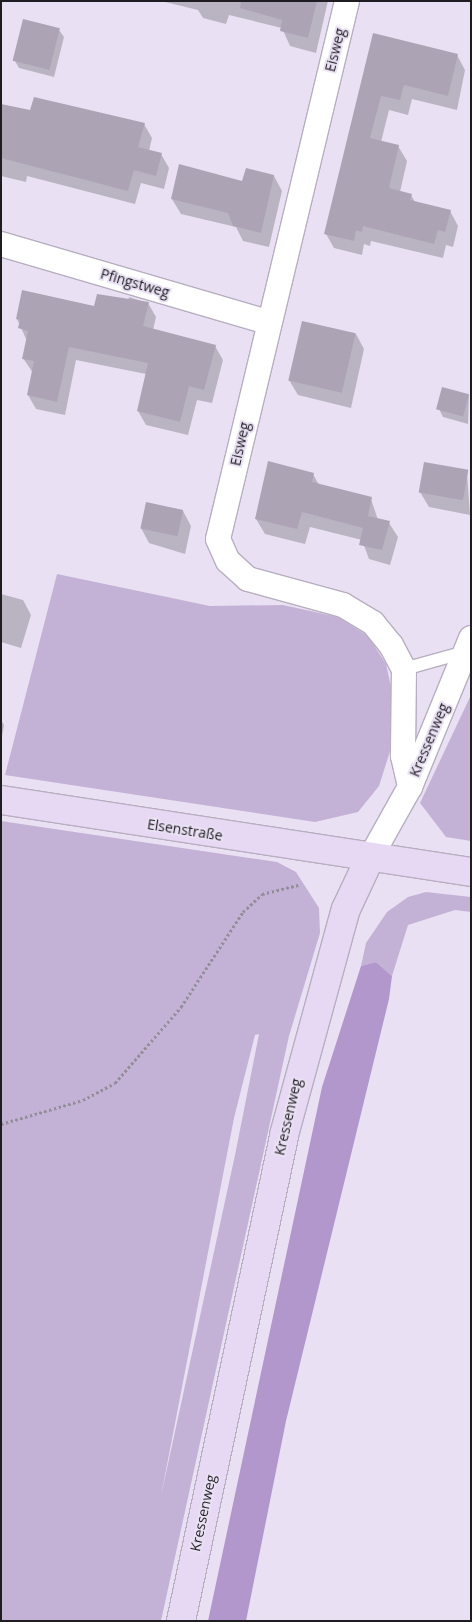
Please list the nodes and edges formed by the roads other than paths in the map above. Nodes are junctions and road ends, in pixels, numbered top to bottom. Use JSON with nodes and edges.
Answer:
{"nodes":[{"id":1,"x":347,"y":1,"type":"edge"},
{"id":2,"x":1,"y":244,"type":"edge"},
{"id":3,"x":268,"y":322,"type":"junction"},
{"id":4,"x":468,"y":645,"type":"edge"},
{"id":5,"x":404,"y":669,"type":"junction"},
{"id":6,"x":410,"y":787,"type":"junction"},
{"id":7,"x":1,"y":800,"type":"edge"},
{"id":8,"x":369,"y":860,"type":"junction"},
{"id":9,"x":471,"y":872,"type":"edge"},
{"id":10,"x":181,"y":1621,"type":"edge"}],
"edges":[{"from":1,"to":3,"type":"street","name":"Eisweg"},
{"from":2,"to":3,"type":"street","name":"Pfingstweg"},
{"from":3,"to":5,"type":"street","name":"Eisweg"},
{"from":4,"to":5,"type":"lane"},
{"from":4,"to":6,"type":"street","name":"Kressenweg"},
{"from":5,"to":6,"type":"street"},
{"from":6,"to":8,"type":"street","name":"Kressenweg"},
{"from":7,"to":8,"type":"street","name":"Elsenstraße"},
{"from":8,"to":9,"type":"street","name":"Elsenstraße"},
{"from":8,"to":10,"type":"street","name":"Kressenweg"}]}
